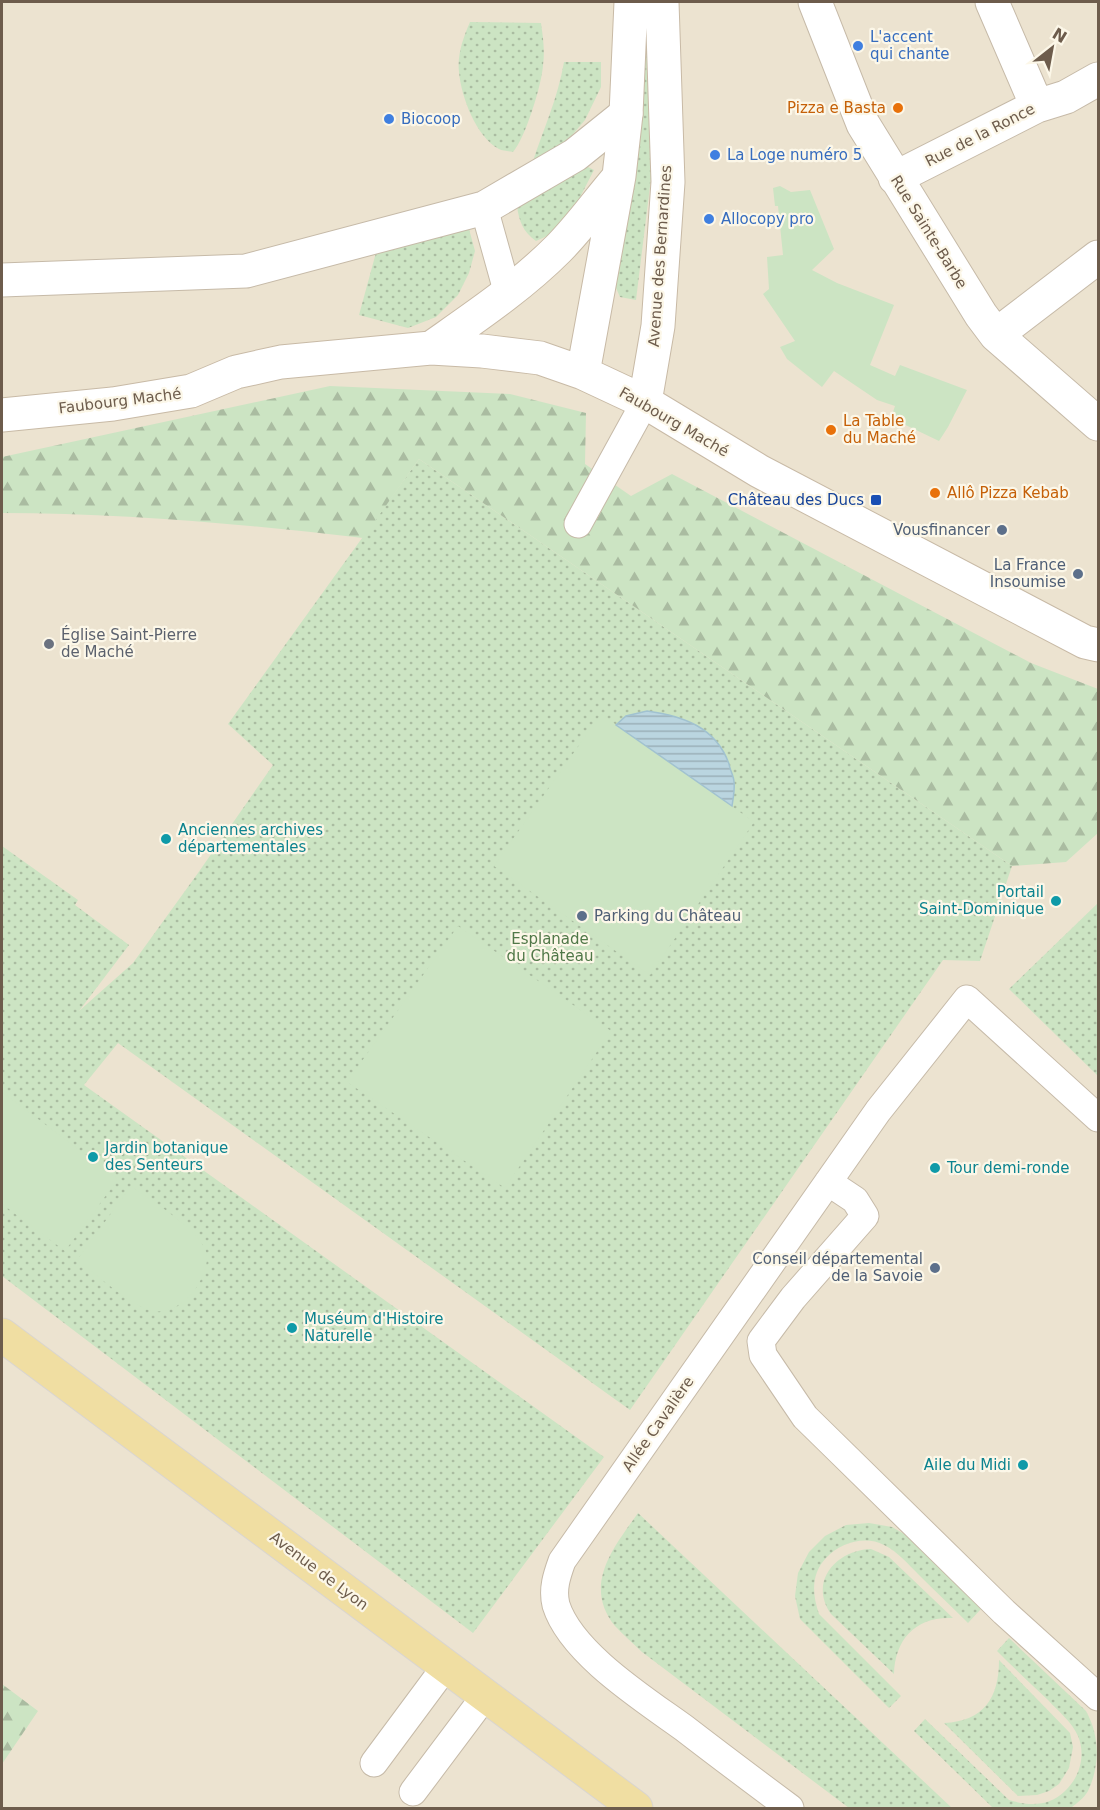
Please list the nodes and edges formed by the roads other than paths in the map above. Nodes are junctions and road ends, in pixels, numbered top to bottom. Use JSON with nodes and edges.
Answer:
{"nodes":[{"id":1,"x":631,"y":2,"type":"edge"},
{"id":2,"x":662,"y":2,"type":"edge"},
{"id":3,"x":815,"y":2,"type":"edge"},
{"id":4,"x":992,"y":2,"type":"edge"},
{"id":5,"x":1098,"y":79,"type":"edge"},
{"id":6,"x":1037,"y":106,"type":"junction"},
{"id":7,"x":626,"y":114,"type":"junction"},
{"id":8,"x":619,"y":176,"type":"junction"},
{"id":9,"x":895,"y":178,"type":"junction"},
{"id":10,"x":484,"y":208,"type":"junction"},
{"id":11,"x":1098,"y":257,"type":"edge"},
{"id":12,"x":2,"y":280,"type":"edge"},
{"id":13,"x":508,"y":294,"type":"junction"},
{"id":14,"x":996,"y":335,"type":"junction"},
{"id":15,"x":430,"y":348,"type":"junction"},
{"id":16,"x":583,"y":373,"type":"junction"},
{"id":17,"x":645,"y":402,"type":"junction"},
{"id":18,"x":2,"y":414,"type":"edge"},
{"id":19,"x":1098,"y":424,"type":"edge"},
{"id":20,"x":578,"y":524,"type":"dead end"},
{"id":21,"x":1098,"y":645,"type":"edge"},
{"id":22,"x":1098,"y":1118,"type":"edge"},
{"id":23,"x":828,"y":1182,"type":"junction"},
{"id":24,"x":2,"y":1335,"type":"edge"},
{"id":25,"x":446,"y":1666,"type":"junction"},
{"id":26,"x":485,"y":1696,"type":"junction"},
{"id":27,"x":1098,"y":1697,"type":"edge"},
{"id":28,"x":374,"y":1763,"type":"dead end"},
{"id":29,"x":413,"y":1792,"type":"dead end"},
{"id":30,"x":636,"y":1809,"type":"edge"},
{"id":31,"x":790,"y":1809,"type":"edge"}],
"edges":[{"from":1,"to":7,"type":"street"},
{"from":2,"to":17,"type":"street","name":"Avenue des Bernardines"},
{"from":3,"to":9,"type":"street","name":"Rue Sainte-Barbe"},
{"from":4,"to":6,"type":"street"},
{"from":5,"to":6,"type":"street","name":"Rue de la Ronce"},
{"from":6,"to":9,"type":"street","name":"Rue de la Ronce"},
{"from":7,"to":8,"type":"street"},
{"from":7,"to":10,"type":"street"},
{"from":8,"to":13,"type":"street"},
{"from":8,"to":16,"type":"street"},
{"from":9,"to":14,"type":"street","name":"Rue Sainte-Barbe"},
{"from":10,"to":12,"type":"street"},
{"from":10,"to":13,"type":"lane"},
{"from":11,"to":14,"type":"street"},
{"from":13,"to":15,"type":"street"},
{"from":14,"to":19,"type":"street","name":"Rue Sainte-Barbe"},
{"from":15,"to":16,"type":"street","name":"Faubourg Maché"},
{"from":15,"to":18,"type":"street","name":"Faubourg Maché"},
{"from":16,"to":17,"type":"street","name":"Faubourg Maché"},
{"from":17,"to":20,"type":"lane"},
{"from":17,"to":21,"type":"street","name":"Faubourg Maché"},
{"from":22,"to":23,"type":"lane","name":"Allée Cavalière"},
{"from":23,"to":27,"type":"lane"},
{"from":23,"to":31,"type":"lane","name":"Allée Cavalière"},
{"from":24,"to":25,"type":"main road","name":"Avenue de Lyon"},
{"from":25,"to":26,"type":"main road","name":"Avenue de Lyon"},
{"from":25,"to":28,"type":"lane"},
{"from":26,"to":29,"type":"lane"},
{"from":26,"to":30,"type":"main road","name":"Avenue de Lyon"}]}
